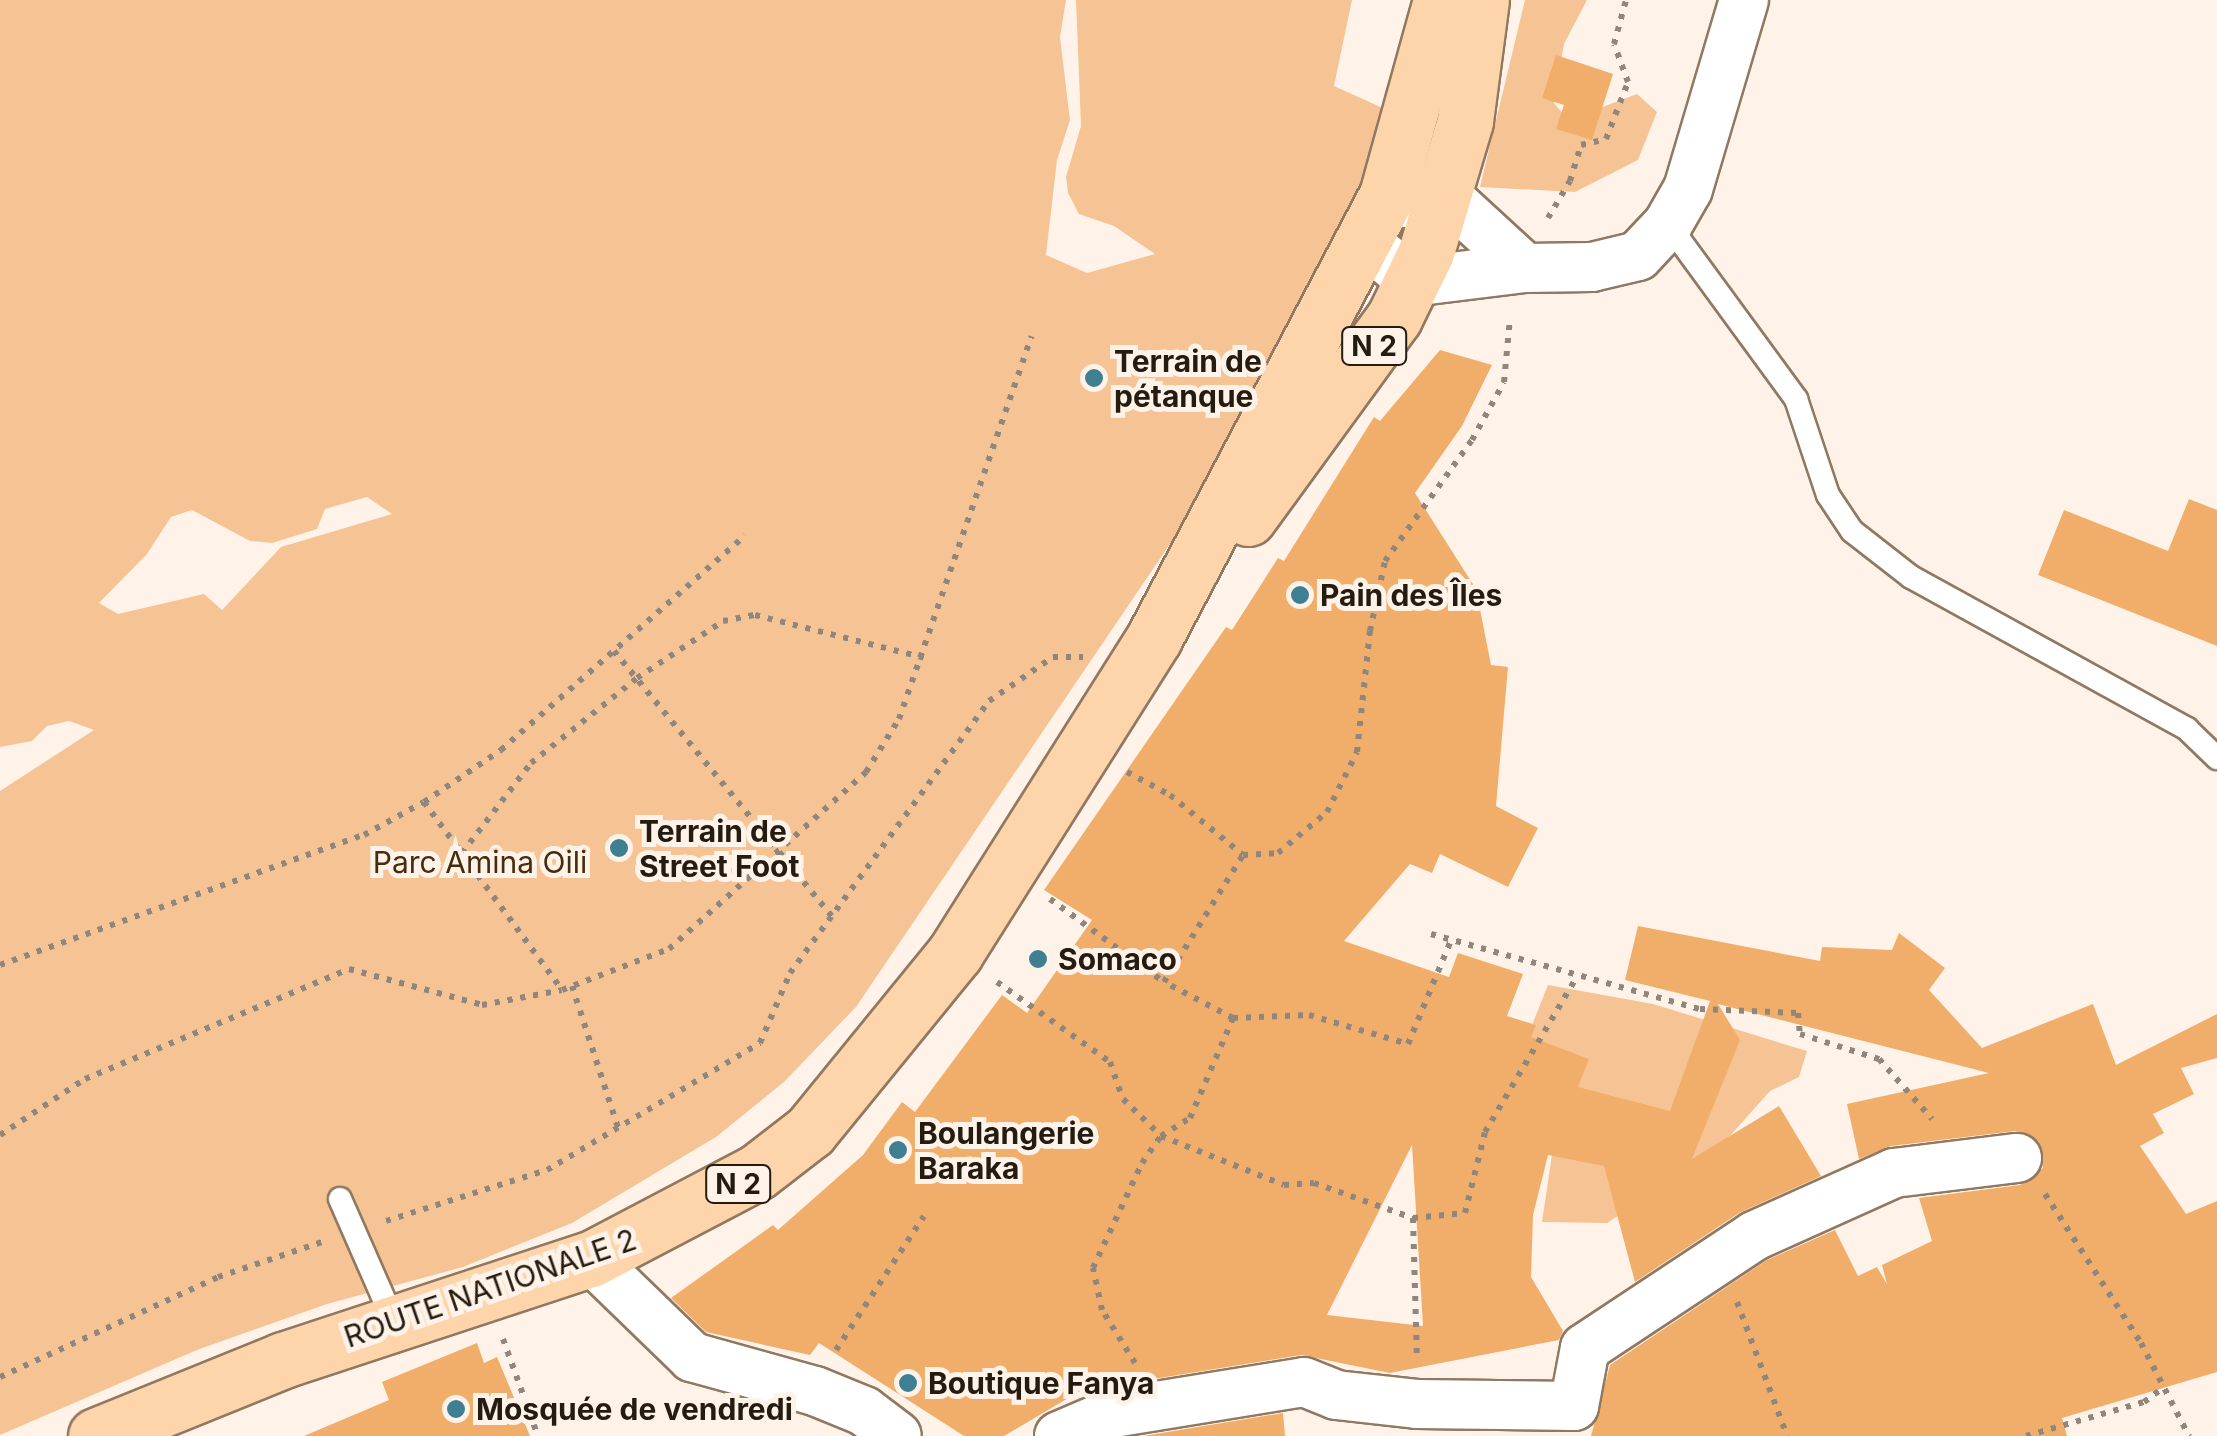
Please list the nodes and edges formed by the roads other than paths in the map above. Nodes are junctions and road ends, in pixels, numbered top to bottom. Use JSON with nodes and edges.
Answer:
{"nodes":[{"id":1,"x":1441,"y":0,"type":"edge"},
{"id":2,"x":1481,"y":0,"type":"edge"},
{"id":3,"x":1744,"y":0,"type":"edge"},
{"id":4,"x":1446,"y":200,"type":"junction"},
{"id":5,"x":1374,"y":223,"type":"junction"},
{"id":6,"x":1668,"y":224,"type":"junction"},
{"id":7,"x":1525,"y":268,"type":"junction"},
{"id":8,"x":1412,"y":282,"type":"junction"},
{"id":9,"x":1154,"y":638,"type":"junction"},
{"id":10,"x":2217,"y":758,"type":"edge"},
{"id":11,"x":2017,"y":1158,"type":"road end"},
{"id":12,"x":340,"y":1199,"type":"dead end"},
{"id":13,"x":591,"y":1259,"type":"junction"},
{"id":14,"x":394,"y":1322,"type":"junction"},
{"id":15,"x":96,"y":1436,"type":"edge"},
{"id":16,"x":897,"y":1436,"type":"edge"},
{"id":17,"x":1059,"y":1436,"type":"edge"}],
"edges":[{"from":1,"to":5,"type":"main road","name":"ROUTE NATIONALE 2","number":"N 2"},
{"from":2,"to":4,"type":"main road","name":"ROUTE NATIONALE 2","number":"N 2"},
{"from":3,"to":6,"type":"street"},
{"from":4,"to":5,"type":"street"},
{"from":4,"to":7,"type":"street"},
{"from":4,"to":8,"type":"main road","name":"ROUTE NATIONALE 2","number":"N 2"},
{"from":5,"to":8,"type":"street"},
{"from":5,"to":9,"type":"main road","name":"ROUTE NATIONALE 2","number":"N 2"},
{"from":6,"to":7,"type":"street"},
{"from":6,"to":10,"type":"lane"},
{"from":7,"to":8,"type":"street"},
{"from":8,"to":9,"type":"main road","name":"ROUTE NATIONALE 2","number":"N 2"},
{"from":9,"to":13,"type":"main road","name":"ROUTE NATIONALE 2","number":"N 2"},
{"from":11,"to":17,"type":"street"},
{"from":12,"to":14,"type":"lane"},
{"from":13,"to":14,"type":"main road","name":"ROUTE NATIONALE 2","number":"N 2"},
{"from":13,"to":16,"type":"street"},
{"from":14,"to":15,"type":"main road","name":"ROUTE NATIONALE 2","number":"N 2"}]}
